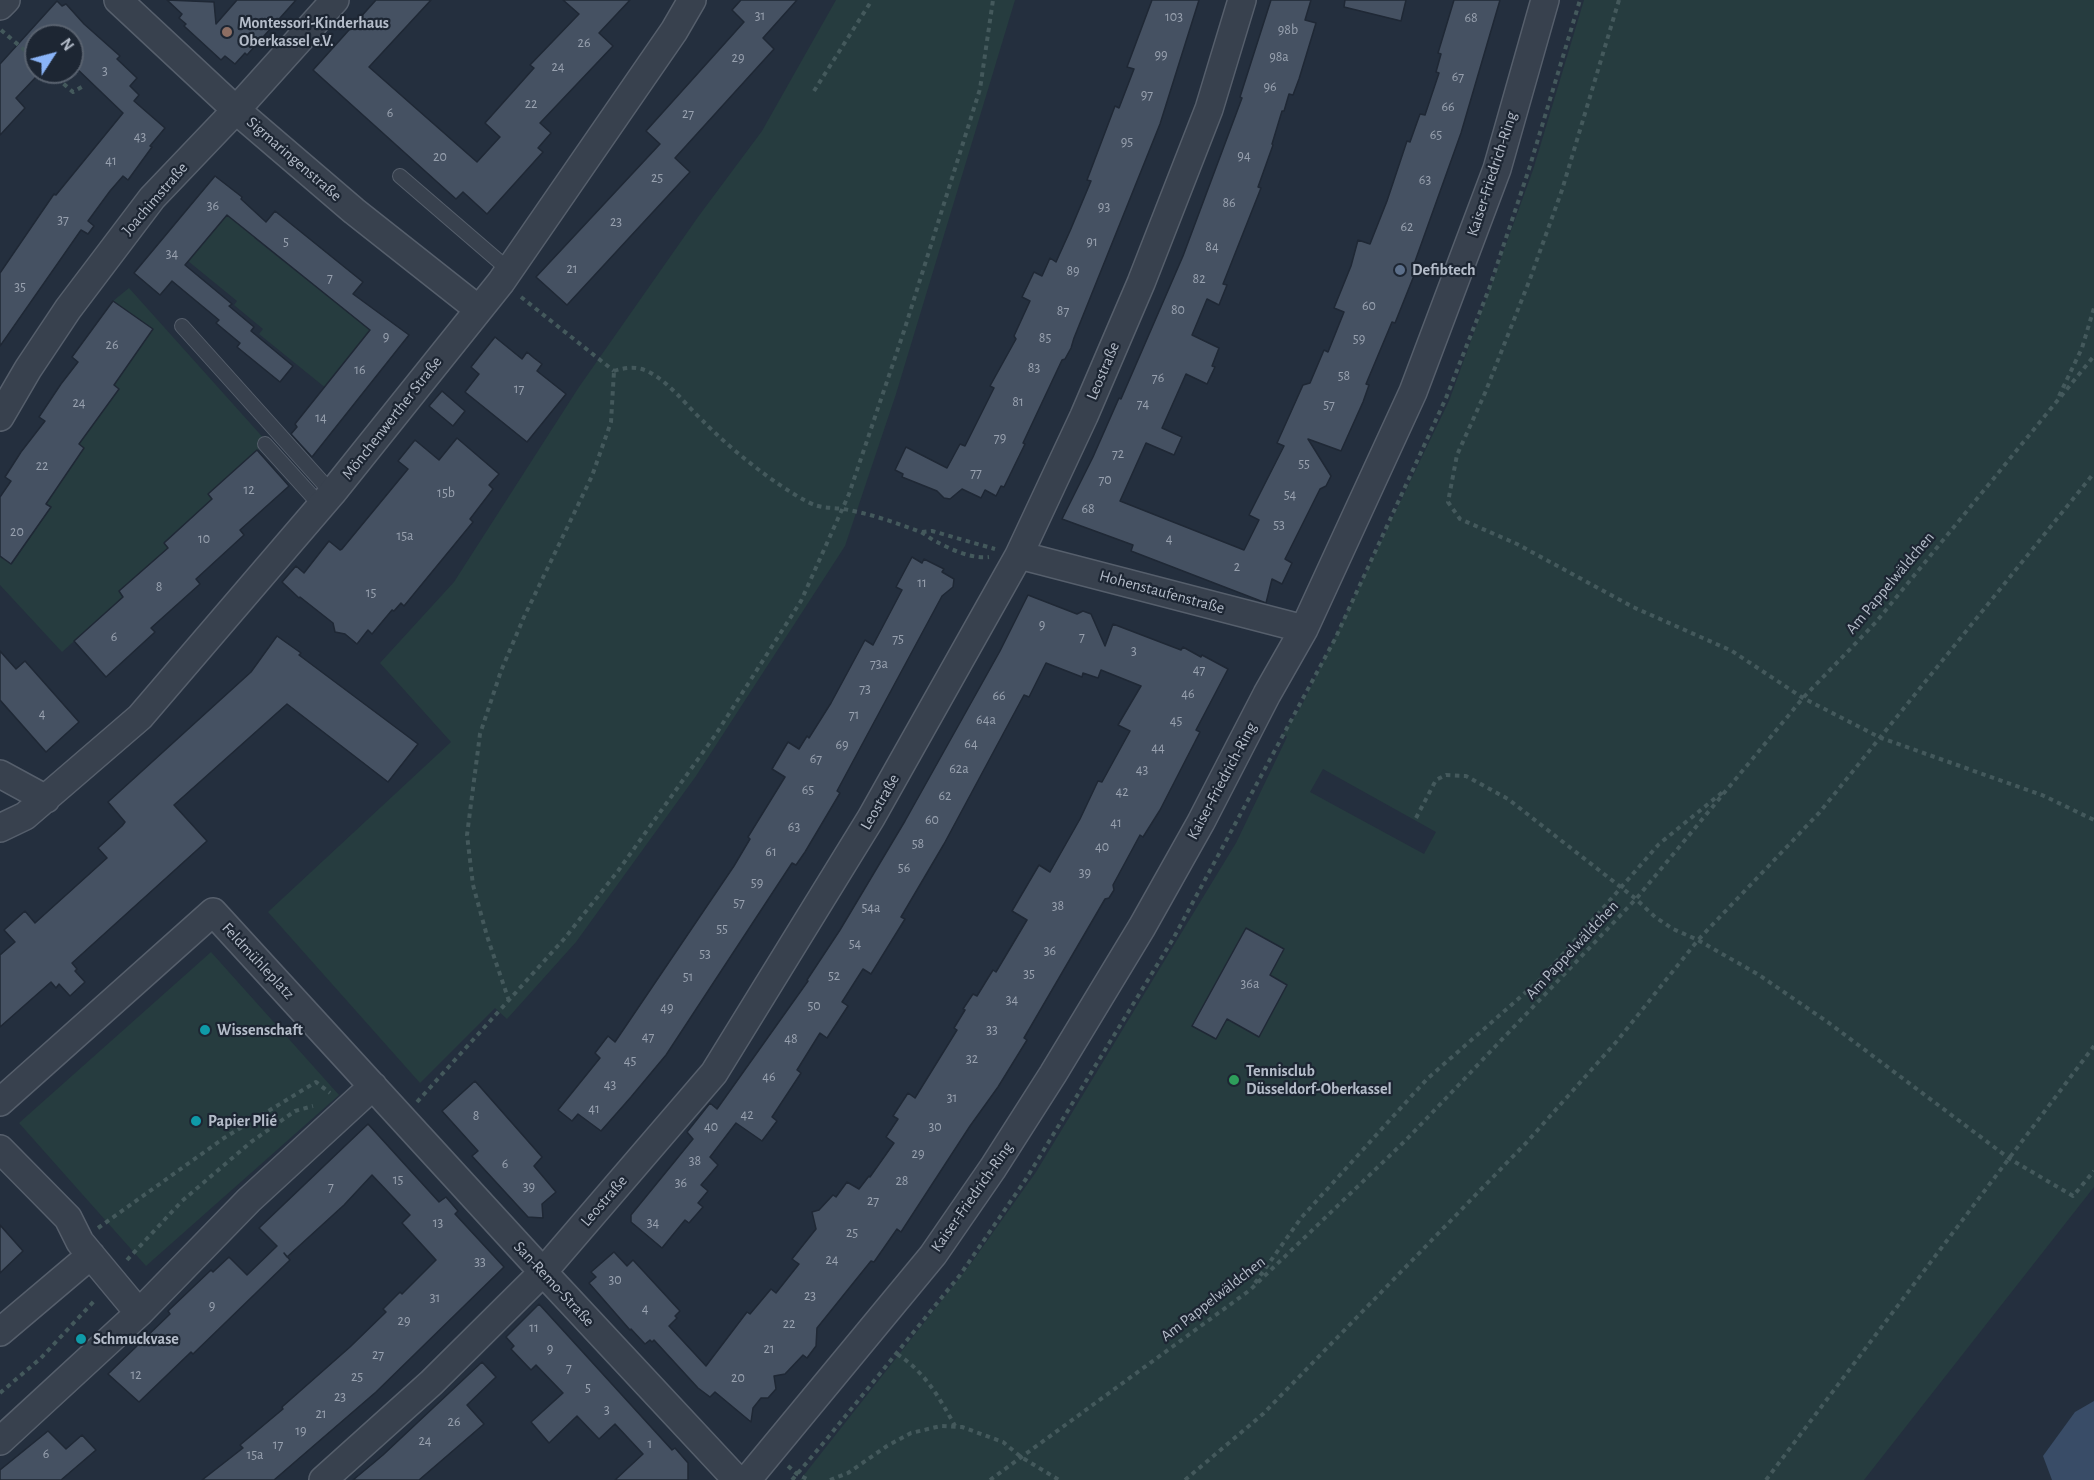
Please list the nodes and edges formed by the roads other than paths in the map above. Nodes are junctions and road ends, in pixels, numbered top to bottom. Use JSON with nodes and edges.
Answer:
{"nodes":[{"id":1,"x":6,"y":0,"type":"edge"},
{"id":2,"x":118,"y":0,"type":"edge"},
{"id":3,"x":335,"y":0,"type":"edge"},
{"id":4,"x":692,"y":0,"type":"edge"},
{"id":5,"x":1242,"y":0,"type":"edge"},
{"id":6,"x":1545,"y":0,"type":"edge"},
{"id":7,"x":0,"y":6,"type":"edge"},
{"id":8,"x":236,"y":110,"type":"junction"},
{"id":9,"x":400,"y":176,"type":"dead end"},
{"id":10,"x":509,"y":270,"type":"junction"},
{"id":11,"x":478,"y":309,"type":"junction"},
{"id":12,"x":182,"y":326,"type":"dead end"},
{"id":13,"x":0,"y":417,"type":"edge"},
{"id":14,"x":265,"y":444,"type":"dead end"},
{"id":15,"x":327,"y":500,"type":"junction"},
{"id":16,"x":1020,"y":555,"type":"junction"},
{"id":17,"x":1304,"y":629,"type":"junction"},
{"id":18,"x":0,"y":774,"type":"edge"},
{"id":19,"x":46,"y":799,"type":"junction"},
{"id":20,"x":0,"y":828,"type":"edge"},
{"id":21,"x":368,"y":1081,"type":"junction"},
{"id":22,"x":0,"y":1102,"type":"edge"},
{"id":23,"x":0,"y":1149,"type":"edge"},
{"id":24,"x":86,"y":1249,"type":"junction"},
{"id":25,"x":543,"y":1272,"type":"junction"},
{"id":26,"x":139,"y":1313,"type":"junction"},
{"id":27,"x":0,"y":1332,"type":"edge"},
{"id":28,"x":0,"y":1441,"type":"edge"},
{"id":29,"x":323,"y":1480,"type":"edge"},
{"id":30,"x":737,"y":1480,"type":"edge"},
{"id":31,"x":747,"y":1480,"type":"edge"}],
"edges":[{"from":1,"to":7,"type":"street"},
{"from":2,"to":8,"type":"street","name":"Sigmaringenstraße"},
{"from":3,"to":8,"type":"street","name":"Joachimstraße"},
{"from":4,"to":10,"type":"street","name":"Mönchenwerther Straße"},
{"from":5,"to":16,"type":"street","name":"Leostraße"},
{"from":6,"to":17,"type":"street","name":"Kaiser-Friedrich-Ring"},
{"from":8,"to":11,"type":"street","name":"Sigmaringenstraße"},
{"from":8,"to":13,"type":"street","name":"Joachimstraße"},
{"from":9,"to":10,"type":"lane"},
{"from":10,"to":11,"type":"street","name":"Mönchenwerther Straße"},
{"from":11,"to":15,"type":"street","name":"Mönchenwerther Straße"},
{"from":12,"to":15,"type":"lane"},
{"from":14,"to":15,"type":"lane"},
{"from":15,"to":19,"type":"street","name":"Mönchenwerther Straße"},
{"from":16,"to":17,"type":"street","name":"Hohenstaufenstraße"},
{"from":16,"to":25,"type":"street","name":"Leostraße"},
{"from":17,"to":31,"type":"street","name":"Kaiser-Friedrich-Ring"},
{"from":18,"to":19,"type":"street"},
{"from":19,"to":20,"type":"street","name":"Mönchenwerther Straße"},
{"from":21,"to":22,"type":"street","name":"Feldmühleplatz"},
{"from":21,"to":25,"type":"street","name":"San-Remo-Straße"},
{"from":21,"to":26,"type":"street"},
{"from":23,"to":24,"type":"street"},
{"from":24,"to":26,"type":"street"},
{"from":24,"to":27,"type":"street"},
{"from":25,"to":29,"type":"street","name":"Leostraße"},
{"from":25,"to":30,"type":"street","name":"San-Remo-Straße"},
{"from":26,"to":28,"type":"street"}]}
